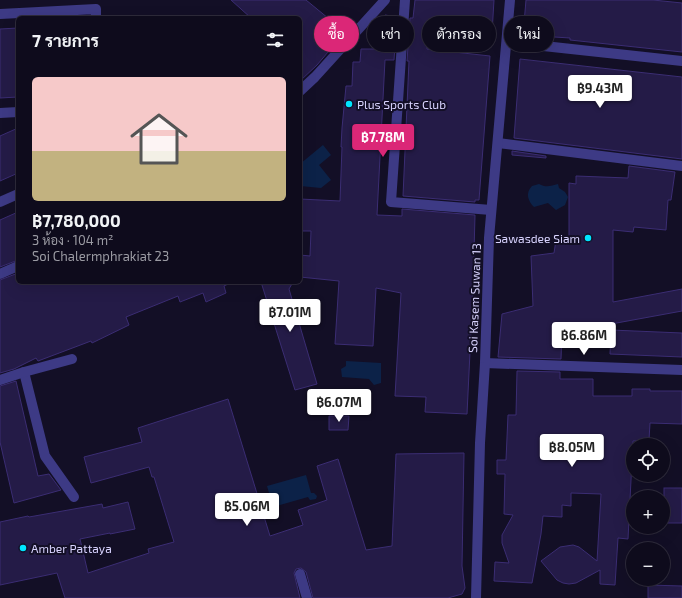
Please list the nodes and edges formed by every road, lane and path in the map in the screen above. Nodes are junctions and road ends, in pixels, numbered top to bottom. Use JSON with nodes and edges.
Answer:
{"nodes":[{"id":1,"x":385,"y":0,"type":"edge"},
{"id":2,"x":405,"y":0,"type":"edge"},
{"id":3,"x":510,"y":0,"type":"edge"},
{"id":4,"x":0,"y":14,"type":"edge"},
{"id":5,"x":96,"y":16,"type":"edge"},
{"id":6,"x":509,"y":16,"type":"edge"},
{"id":7,"x":554,"y":47,"type":"edge"},
{"id":8,"x":506,"y":52,"type":"edge"},
{"id":9,"x":682,"y":61,"type":"edge"},
{"id":10,"x":302,"y":89,"type":"edge"},
{"id":11,"x":16,"y":112,"type":"edge"},
{"id":12,"x":0,"y":113,"type":"edge"},
{"id":13,"x":498,"y":143,"type":"junction"},
{"id":14,"x":682,"y":166,"type":"edge"},
{"id":15,"x":16,"y":195,"type":"edge"},
{"id":16,"x":0,"y":202,"type":"edge"},
{"id":17,"x":491,"y":210,"type":"junction"},
{"id":18,"x":16,"y":267,"type":"edge"},
{"id":19,"x":0,"y":274,"type":"edge"},
{"id":20,"x":72,"y":359,"type":"dead end"},
{"id":21,"x":485,"y":363,"type":"junction"},
{"id":22,"x":682,"y":370,"type":"edge"},
{"id":23,"x":24,"y":372,"type":"junction"},
{"id":24,"x":0,"y":380,"type":"edge"},
{"id":25,"x":74,"y":497,"type":"dead end"},
{"id":26,"x":300,"y":574,"type":"dead end"},
{"id":27,"x":307,"y":598,"type":"edge"},
{"id":28,"x":476,"y":598,"type":"edge"}],
"edges":[{"from":1,"to":10,"type":"street"},
{"from":2,"to":17,"type":"street"},
{"from":3,"to":6,"type":"street","name":"Soi Kasem Suwan 13"},
{"from":4,"to":5,"type":"street"},
{"from":7,"to":9,"type":"street"},
{"from":8,"to":13,"type":"street","name":"Soi Kasem Suwan 13"},
{"from":11,"to":12,"type":"street"},
{"from":13,"to":14,"type":"street"},
{"from":13,"to":17,"type":"street","name":"Soi Kasem Suwan 13"},
{"from":15,"to":16,"type":"street"},
{"from":17,"to":21,"type":"street","name":"Soi Kasem Suwan 13"},
{"from":18,"to":19,"type":"street"},
{"from":20,"to":23,"type":"street"},
{"from":21,"to":22,"type":"street"},
{"from":21,"to":28,"type":"street","name":"Soi Kasem Suwan 13"},
{"from":23,"to":24,"type":"street"},
{"from":23,"to":25,"type":"street"},
{"from":26,"to":27,"type":"street"}]}
